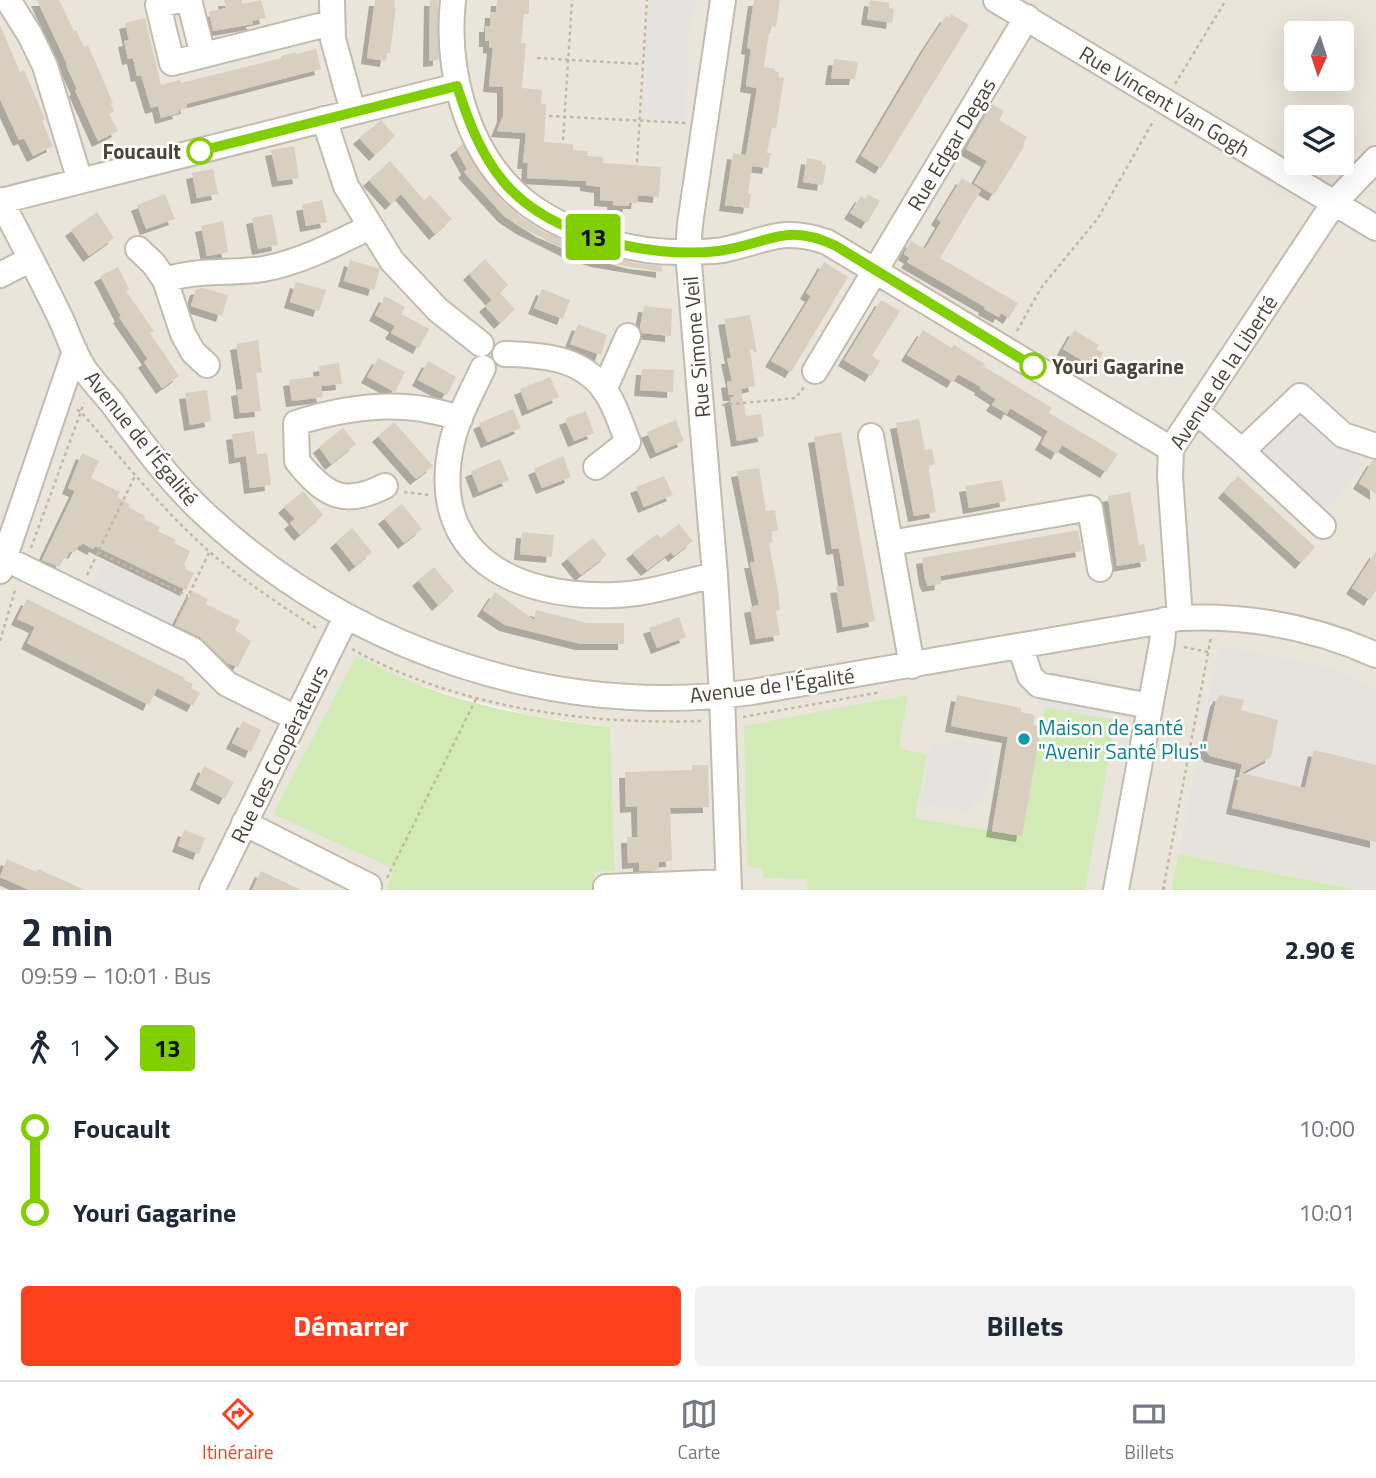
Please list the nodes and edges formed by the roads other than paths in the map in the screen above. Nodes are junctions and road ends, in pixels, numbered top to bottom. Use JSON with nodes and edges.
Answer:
{"nodes":[{"id":1,"x":8,"y":0,"type":"edge"},
{"id":2,"x":180,"y":0,"type":"edge"},
{"id":3,"x":190,"y":0,"type":"edge"},
{"id":4,"x":453,"y":0,"type":"edge"},
{"id":5,"x":723,"y":0,"type":"edge"},
{"id":6,"x":996,"y":0,"type":"edge"},
{"id":7,"x":332,"y":11,"type":"edge"},
{"id":8,"x":1027,"y":18,"type":"junction"},
{"id":9,"x":203,"y":55,"type":"junction"},
{"id":10,"x":457,"y":86,"type":"junction"},
{"id":11,"x":353,"y":112,"type":"junction"},
{"id":12,"x":324,"y":119,"type":"junction"},
{"id":13,"x":1376,"y":159,"type":"edge"},
{"id":14,"x":80,"y":181,"type":"junction"},
{"id":15,"x":0,"y":200,"type":"edge"},
{"id":16,"x":1334,"y":203,"type":"junction"},
{"id":17,"x":370,"y":227,"type":"junction"},
{"id":18,"x":1376,"y":228,"type":"edge"},
{"id":19,"x":138,"y":249,"type":"dead end"},
{"id":20,"x":688,"y":252,"type":"junction"},
{"id":21,"x":31,"y":259,"type":"junction"},
{"id":22,"x":876,"y":270,"type":"junction"},
{"id":23,"x":0,"y":275,"type":"edge"},
{"id":24,"x":164,"y":280,"type":"junction"},
{"id":25,"x":628,"y":336,"type":"dead end"},
{"id":26,"x":75,"y":351,"type":"junction"},
{"id":27,"x":482,"y":356,"type":"junction"},
{"id":28,"x":207,"y":365,"type":"dead end"},
{"id":29,"x":815,"y":371,"type":"road end"},
{"id":30,"x":604,"y":390,"type":"junction"},
{"id":31,"x":1196,"y":411,"type":"junction"},
{"id":32,"x":460,"y":419,"type":"junction"},
{"id":33,"x":871,"y":436,"type":"dead end"},
{"id":34,"x":1376,"y":446,"type":"edge"},
{"id":35,"x":1171,"y":449,"type":"junction"},
{"id":36,"x":1242,"y":451,"type":"junction"},
{"id":37,"x":596,"y":467,"type":"dead end"},
{"id":38,"x":382,"y":488,"type":"road end"},
{"id":39,"x":1323,"y":526,"type":"dead end"},
{"id":40,"x":890,"y":543,"type":"junction"},
{"id":41,"x":9,"y":566,"type":"edge"},
{"id":42,"x":1100,"y":569,"type":"dead end"},
{"id":43,"x":715,"y":575,"type":"junction"},
{"id":44,"x":1169,"y":627,"type":"junction"},
{"id":45,"x":340,"y":628,"type":"junction"},
{"id":46,"x":1020,"y":646,"type":"junction"},
{"id":47,"x":1376,"y":655,"type":"edge"},
{"id":48,"x":912,"y":666,"type":"junction"},
{"id":49,"x":722,"y":696,"type":"junction"},
{"id":50,"x":1150,"y":706,"type":"junction"},
{"id":51,"x":296,"y":718,"type":"junction"},
{"id":52,"x":244,"y":823,"type":"junction"},
{"id":53,"x":378,"y":882,"type":"road end"},
{"id":54,"x":729,"y":886,"type":"edge"},
{"id":55,"x":606,"y":887,"type":"dead end"},
{"id":56,"x":212,"y":890,"type":"edge"},
{"id":57,"x":1116,"y":890,"type":"edge"}],
"edges":[{"from":1,"to":14,"type":"street"},
{"from":2,"to":9,"type":"street"},
{"from":3,"to":9,"type":"street"},
{"from":4,"to":10,"type":"street"},
{"from":5,"to":20,"type":"street","name":"Rue Simone Veil"},
{"from":6,"to":8,"type":"street","name":"Rue Vincent Van Gogh"},
{"from":7,"to":9,"type":"street"},
{"from":7,"to":11,"type":"street"},
{"from":8,"to":16,"type":"street","name":"Rue Vincent Van Gogh"},
{"from":8,"to":22,"type":"street","name":"Rue Edgar Degas"},
{"from":10,"to":11,"type":"street"},
{"from":10,"to":20,"type":"street"},
{"from":11,"to":12,"type":"street"},
{"from":12,"to":14,"type":"street"},
{"from":12,"to":17,"type":"street"},
{"from":13,"to":16,"type":"street","name":"Avenue de la Liberté"},
{"from":14,"to":15,"type":"street"},
{"from":15,"to":21,"type":"street","name":"Avenue de l'Égalité"},
{"from":16,"to":18,"type":"street","name":"Rue Vincent Van Gogh"},
{"from":16,"to":31,"type":"street","name":"Avenue de la Liberté"},
{"from":17,"to":24,"type":"street"},
{"from":17,"to":27,"type":"street"},
{"from":19,"to":24,"type":"street"},
{"from":20,"to":22,"type":"street"},
{"from":20,"to":43,"type":"street","name":"Rue Simone Veil"},
{"from":21,"to":23,"type":"street"},
{"from":21,"to":26,"type":"street","name":"Avenue de l'Égalité"},
{"from":22,"to":29,"type":"street","name":"Rue Edgar Degas"},
{"from":22,"to":35,"type":"street"},
{"from":24,"to":28,"type":"street"},
{"from":25,"to":30,"type":"street"},
{"from":26,"to":41,"type":"street"},
{"from":26,"to":45,"type":"street","name":"Avenue de l'Égalité"},
{"from":27,"to":30,"type":"street"},
{"from":27,"to":32,"type":"street"},
{"from":30,"to":37,"type":"street"},
{"from":31,"to":35,"type":"street","name":"Avenue de la Liberté"},
{"from":31,"to":36,"type":"street"},
{"from":32,"to":38,"type":"street"},
{"from":32,"to":43,"type":"street"},
{"from":33,"to":40,"type":"street"},
{"from":34,"to":36,"type":"street"},
{"from":35,"to":44,"type":"street","name":"Avenue de la Liberté"},
{"from":36,"to":39,"type":"street"},
{"from":40,"to":42,"type":"street"},
{"from":40,"to":48,"type":"street"},
{"from":41,"to":51,"type":"street"},
{"from":43,"to":49,"type":"street","name":"Rue Simone Veil"},
{"from":44,"to":46,"type":"street","name":"Avenue de l'Égalité"},
{"from":44,"to":47,"type":"street","name":"Avenue de l'Égalité"},
{"from":44,"to":50,"type":"street","name":"Avenue de la Liberté"},
{"from":45,"to":49,"type":"street","name":"Avenue de l'Égalité"},
{"from":45,"to":51,"type":"street","name":"Rue des Coopérateurs"},
{"from":46,"to":48,"type":"street","name":"Avenue de l'Égalité"},
{"from":46,"to":50,"type":"street"},
{"from":48,"to":49,"type":"street","name":"Avenue de l'Égalité"},
{"from":49,"to":54,"type":"street","name":"Rue Simone Veil"},
{"from":50,"to":57,"type":"street","name":"Avenue de la Liberté"},
{"from":51,"to":52,"type":"street","name":"Rue des Coopérateurs"},
{"from":52,"to":53,"type":"street"},
{"from":52,"to":56,"type":"street","name":"Rue des Coopérateurs"},
{"from":54,"to":55,"type":"street"}]}
